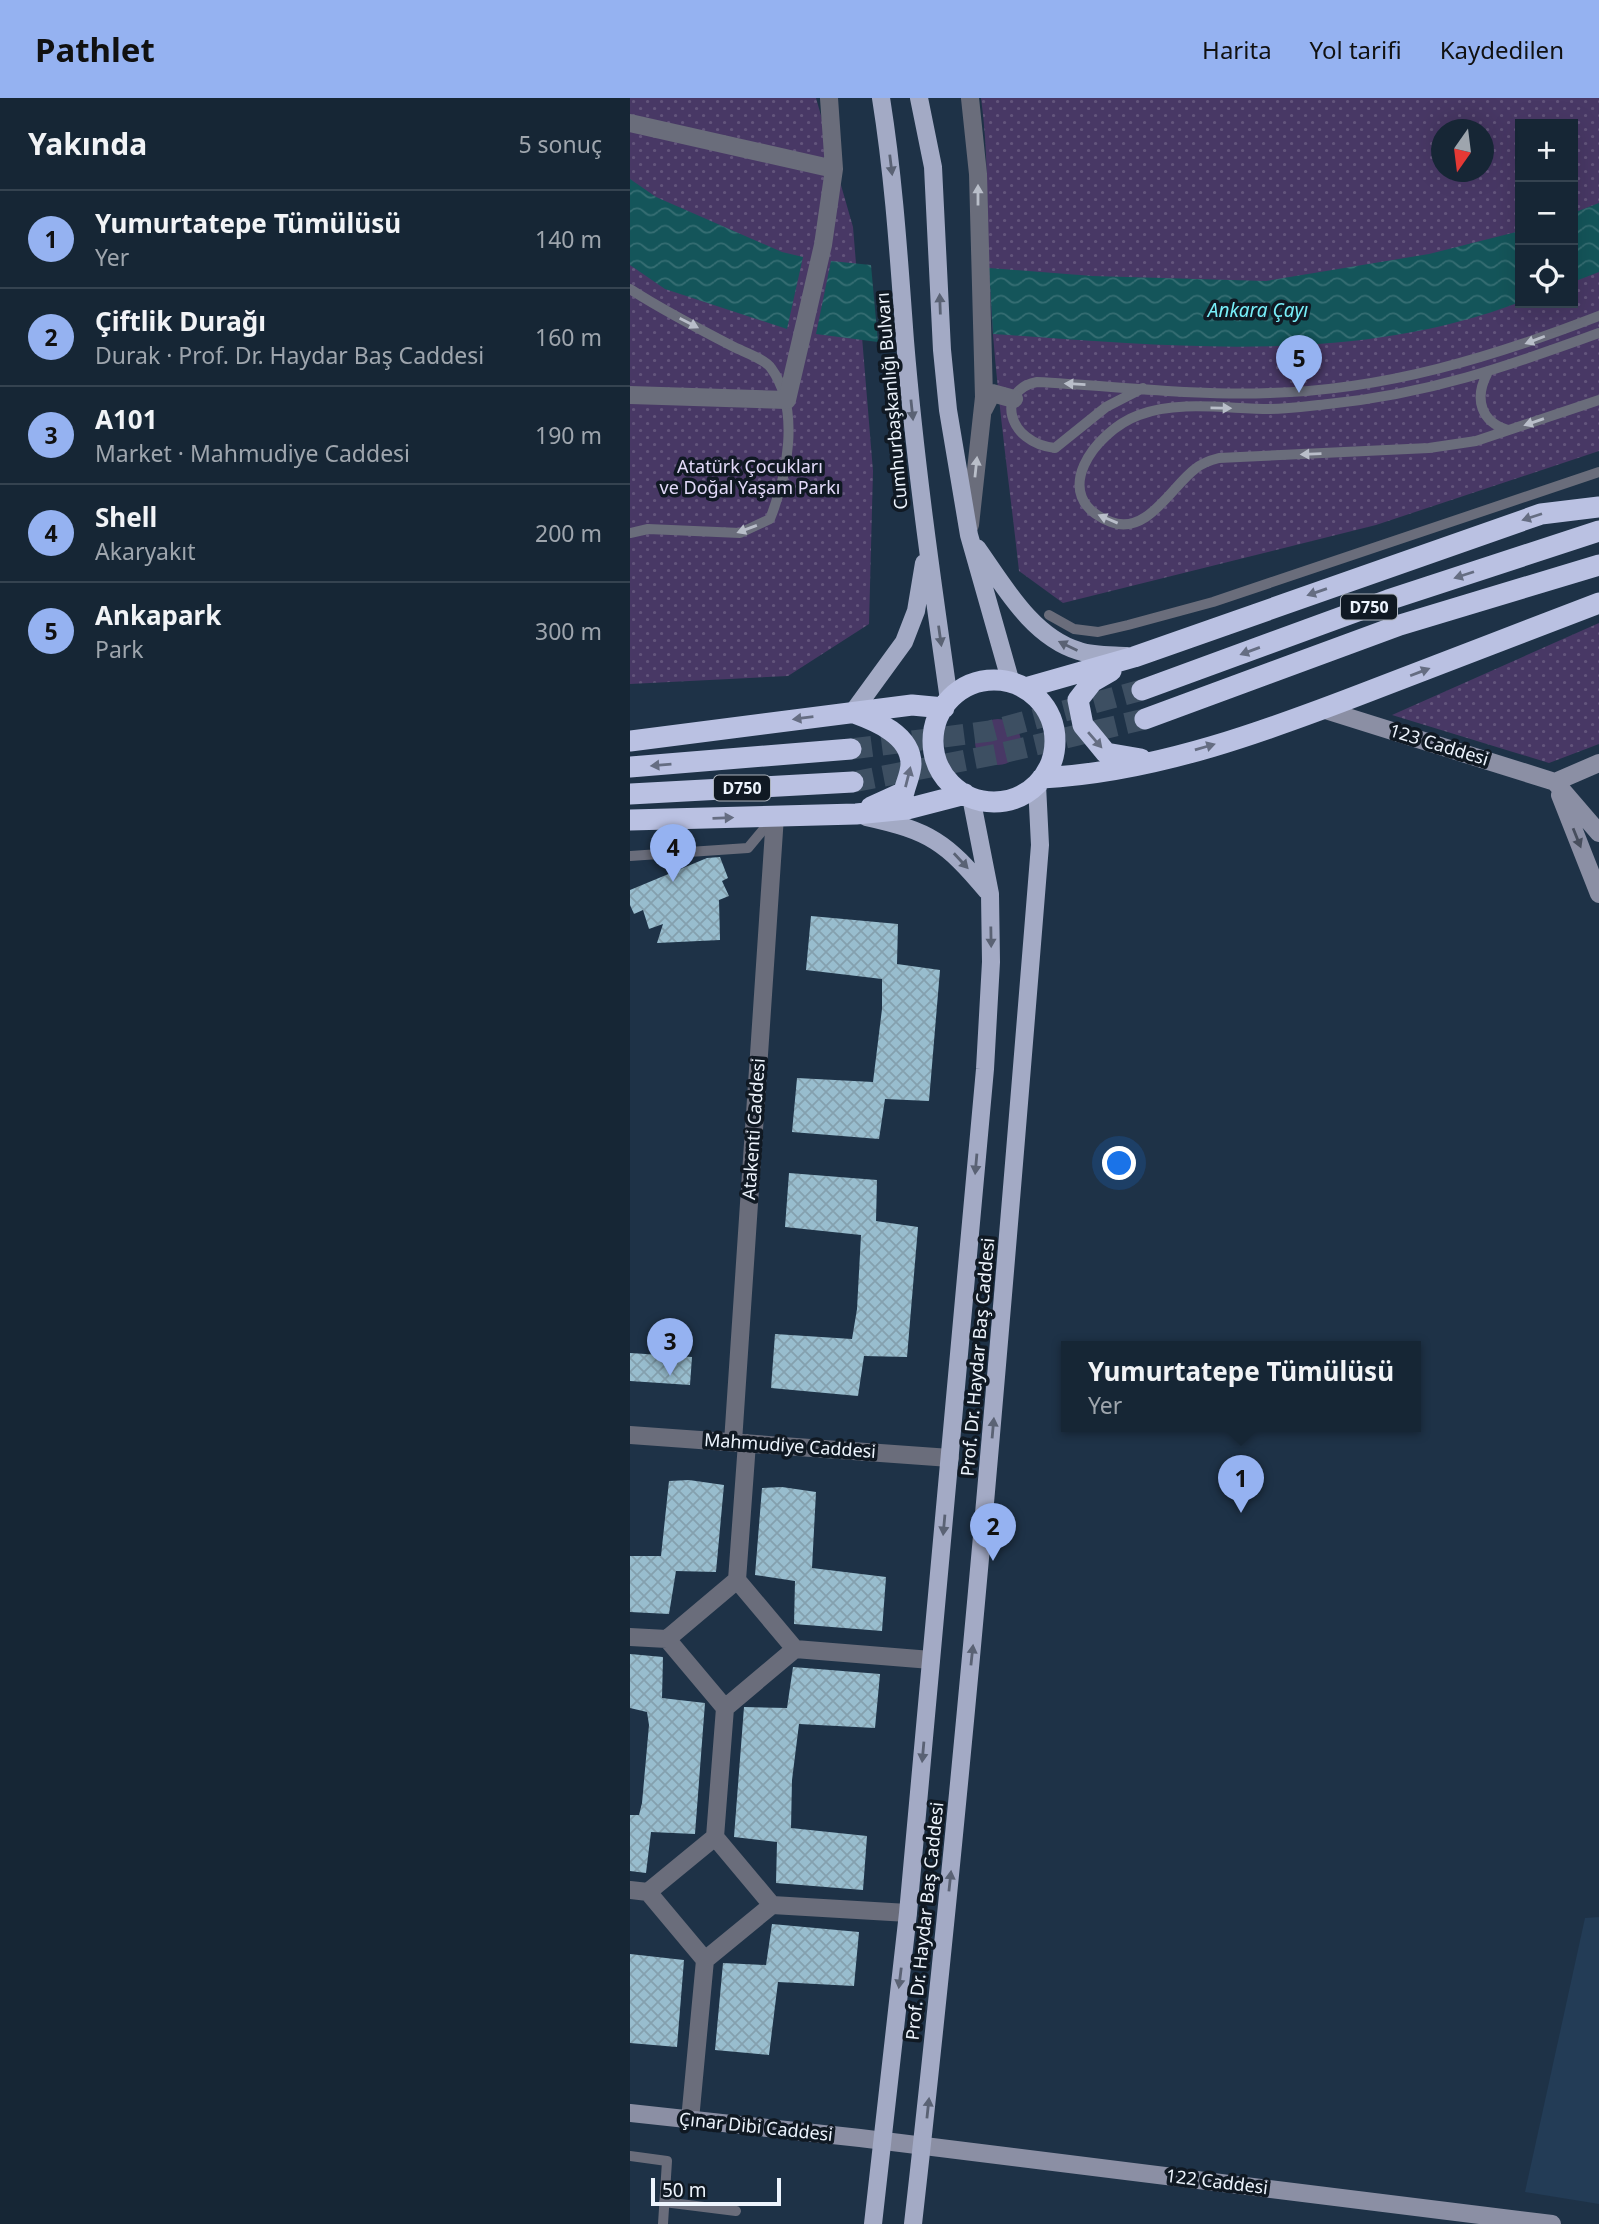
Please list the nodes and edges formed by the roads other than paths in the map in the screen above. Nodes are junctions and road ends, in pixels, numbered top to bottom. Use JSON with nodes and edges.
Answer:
{"nodes":[{"id":1,"x":829,"y":98,"type":"edge"},
{"id":2,"x":881,"y":98,"type":"edge"},
{"id":3,"x":919,"y":98,"type":"edge"},
{"id":4,"x":970,"y":98,"type":"edge"},
{"id":5,"x":630,"y":123,"type":"edge"},
{"id":6,"x":834,"y":169,"type":"junction"},
{"id":7,"x":630,"y":289,"type":"edge"},
{"id":8,"x":1599,"y":316,"type":"edge"},
{"id":9,"x":1599,"y":333,"type":"edge"},
{"id":10,"x":1487,"y":374,"type":"junction"},
{"id":11,"x":1143,"y":388,"type":"junction"},
{"id":12,"x":630,"y":395,"type":"edge"},
{"id":13,"x":1014,"y":398,"type":"junction"},
{"id":14,"x":787,"y":400,"type":"junction"},
{"id":15,"x":1599,"y":400,"type":"edge"},
{"id":16,"x":981,"y":415,"type":"junction"},
{"id":17,"x":1509,"y":430,"type":"junction"},
{"id":18,"x":1599,"y":472,"type":"edge"},
{"id":19,"x":1599,"y":508,"type":"edge"},
{"id":20,"x":1599,"y":531,"type":"edge"},
{"id":21,"x":630,"y":533,"type":"edge"},
{"id":22,"x":969,"y":536,"type":"junction"},
{"id":23,"x":927,"y":545,"type":"junction"},
{"id":24,"x":1599,"y":565,"type":"edge"},
{"id":25,"x":1599,"y":603,"type":"edge"},
{"id":26,"x":1049,"y":615,"type":"dead end"},
{"id":27,"x":1134,"y":657,"type":"junction"},
{"id":28,"x":1018,"y":686,"type":"junction"},
{"id":29,"x":1142,"y":690,"type":"tunnel mouth"},
{"id":30,"x":946,"y":704,"type":"junction"},
{"id":31,"x":1322,"y":709,"type":"junction"},
{"id":32,"x":853,"y":712,"type":"junction"},
{"id":33,"x":1145,"y":719,"type":"tunnel mouth"},
{"id":34,"x":630,"y":740,"type":"edge"},
{"id":35,"x":851,"y":749,"type":"tunnel mouth"},
{"id":36,"x":1155,"y":762,"type":"junction"},
{"id":37,"x":1599,"y":763,"type":"edge"},
{"id":38,"x":630,"y":767,"type":"edge"},
{"id":39,"x":853,"y":782,"type":"tunnel mouth"},
{"id":40,"x":1040,"y":782,"type":"junction"},
{"id":41,"x":1555,"y":782,"type":"junction"},
{"id":42,"x":630,"y":794,"type":"edge"},
{"id":43,"x":968,"y":796,"type":"junction"},
{"id":44,"x":856,"y":814,"type":"junction"},
{"id":45,"x":775,"y":816,"type":"junction"},
{"id":46,"x":630,"y":820,"type":"edge"},
{"id":47,"x":1599,"y":833,"type":"edge"},
{"id":48,"x":630,"y":856,"type":"edge"},
{"id":49,"x":990,"y":894,"type":"junction"},
{"id":50,"x":1599,"y":894,"type":"edge"},
{"id":51,"x":630,"y":1435,"type":"edge"},
{"id":52,"x":740,"y":1443,"type":"junction"},
{"id":53,"x":950,"y":1458,"type":"junction"},
{"id":54,"x":737,"y":1580,"type":"junction"},
{"id":55,"x":630,"y":1637,"type":"edge"},
{"id":56,"x":667,"y":1639,"type":"junction"},
{"id":57,"x":795,"y":1649,"type":"junction"},
{"id":58,"x":931,"y":1660,"type":"junction"},
{"id":59,"x":725,"y":1708,"type":"junction"},
{"id":60,"x":715,"y":1836,"type":"junction"},
{"id":61,"x":630,"y":1890,"type":"edge"},
{"id":62,"x":649,"y":1892,"type":"junction"},
{"id":63,"x":772,"y":1905,"type":"junction"},
{"id":64,"x":908,"y":1913,"type":"junction"},
{"id":65,"x":705,"y":1960,"type":"junction"},
{"id":66,"x":630,"y":2113,"type":"edge"},
{"id":67,"x":690,"y":2119,"type":"junction"},
{"id":68,"x":881,"y":2141,"type":"junction"},
{"id":69,"x":923,"y":2146,"type":"junction"},
{"id":70,"x":630,"y":2156,"type":"edge"},
{"id":71,"x":664,"y":2202,"type":"junction"},
{"id":72,"x":736,"y":2211,"type":"dead end"},
{"id":73,"x":663,"y":2224,"type":"edge"},
{"id":74,"x":873,"y":2224,"type":"edge"},
{"id":75,"x":913,"y":2224,"type":"edge"},
{"id":76,"x":1552,"y":2224,"type":"edge"}],
"edges":[{"from":1,"to":6,"type":"street"},
{"from":2,"to":23,"type":"main road","name":"Cumhurbaşkanlığı Bulvarı","one_way":true},
{"from":22,"to":3,"type":"main road","one_way":true},
{"from":16,"to":4,"type":"street","one_way":true},
{"from":5,"to":6,"type":"street"},
{"from":6,"to":14,"type":"street"},
{"from":7,"to":14,"type":"lane","one_way":true},
{"from":8,"to":11,"type":"lane","one_way":true},
{"from":9,"to":10,"type":"lane"},
{"from":10,"to":17,"type":"lane"},
{"from":17,"to":10,"type":"lane","one_way":true},
{"from":11,"to":13,"type":"lane","one_way":true},
{"from":11,"to":13,"type":"lane"},
{"from":12,"to":14,"type":"street"},
{"from":13,"to":16,"type":"street"},
{"from":14,"to":21,"type":"lane","one_way":true},
{"from":15,"to":17,"type":"lane","one_way":true},
{"from":22,"to":16,"type":"street","one_way":true},
{"from":18,"to":26,"type":"lane"},
{"from":19,"to":27,"type":"highway","one_way":true},
{"from":20,"to":29,"type":"highway","number":"D750","one_way":true},
{"from":27,"to":22,"type":"main road","one_way":true},
{"from":22,"to":28,"type":"main road"},
{"from":23,"to":30,"type":"main road","name":"Cumhurbaşkanlığı Bulvarı","one_way":true},
{"from":23,"to":32,"type":"main road"},
{"from":24,"to":33,"type":"highway","number":"D750"},
{"from":31,"to":25,"type":"highway","one_way":true},
{"from":27,"to":28,"type":"highway"},
{"from":27,"to":36,"type":"highway","one_way":true},
{"from":28,"to":30,"type":"highway"},
{"from":28,"to":40,"type":"highway"},
{"from":30,"to":32,"type":"highway"},
{"from":30,"to":43,"type":"highway"},
{"from":36,"to":31,"type":"highway","one_way":true},
{"from":31,"to":41,"type":"main road","name":"123 Caddesi"},
{"from":32,"to":34,"type":"highway","one_way":true},
{"from":44,"to":32,"type":"highway","one_way":true},
{"from":35,"to":38,"type":"highway","number":"D750","one_way":true},
{"from":36,"to":40,"type":"highway"},
{"from":37,"to":41,"type":"main road"},
{"from":39,"to":42,"type":"highway","number":"D750"},
{"from":40,"to":43,"type":"highway"},
{"from":69,"to":40,"type":"main road","name":"Prof. Dr. Haydar Baş Caddesi","one_way":true},
{"from":41,"to":47,"type":"main road"},
{"from":41,"to":50,"type":"main road","one_way":true},
{"from":43,"to":44,"type":"highway"},
{"from":43,"to":49,"type":"main road","name":"Prof. Dr. Haydar Baş Caddesi"},
{"from":44,"to":45,"type":"highway"},
{"from":44,"to":49,"type":"main road","one_way":true},
{"from":46,"to":45,"type":"highway","one_way":true},
{"from":45,"to":48,"type":"lane"},
{"from":45,"to":52,"type":"street","name":"Atakenti Caddesi"},
{"from":49,"to":53,"type":"main road","name":"Prof. Dr. Haydar Baş Caddesi","one_way":true},
{"from":51,"to":52,"type":"street","name":"Mahmudiye Caddesi"},
{"from":52,"to":53,"type":"street","name":"Mahmudiye Caddesi"},
{"from":52,"to":54,"type":"street","name":"Atakenti Caddesi"},
{"from":53,"to":58,"type":"main road","name":"Prof. Dr. Haydar Baş Caddesi","one_way":true},
{"from":54,"to":56,"type":"street"},
{"from":54,"to":57,"type":"street"},
{"from":55,"to":56,"type":"street"},
{"from":56,"to":59,"type":"street"},
{"from":57,"to":58,"type":"street"},
{"from":57,"to":59,"type":"street"},
{"from":58,"to":64,"type":"main road","name":"Prof. Dr. Haydar Baş Caddesi","one_way":true},
{"from":59,"to":60,"type":"street"},
{"from":60,"to":62,"type":"street"},
{"from":60,"to":63,"type":"street"},
{"from":61,"to":62,"type":"street"},
{"from":62,"to":65,"type":"street"},
{"from":63,"to":64,"type":"street"},
{"from":63,"to":65,"type":"street"},
{"from":64,"to":68,"type":"main road","name":"Prof. Dr. Haydar Baş Caddesi","one_way":true},
{"from":65,"to":67,"type":"street"},
{"from":66,"to":67,"type":"main road","name":"Çınar Dibi Caddesi"},
{"from":67,"to":68,"type":"main road","name":"Çınar Dibi Caddesi"},
{"from":68,"to":69,"type":"main road","name":"122 Caddesi"},
{"from":68,"to":74,"type":"main road","name":"Prof. Dr. Haydar Baş Caddesi"},
{"from":69,"to":75,"type":"main road","name":"Prof. Dr. Haydar Baş Caddesi"},
{"from":69,"to":76,"type":"main road","name":"122 Caddesi"},
{"from":70,"to":71,"type":"lane"},
{"from":71,"to":72,"type":"lane"},
{"from":71,"to":73,"type":"lane"}]}
